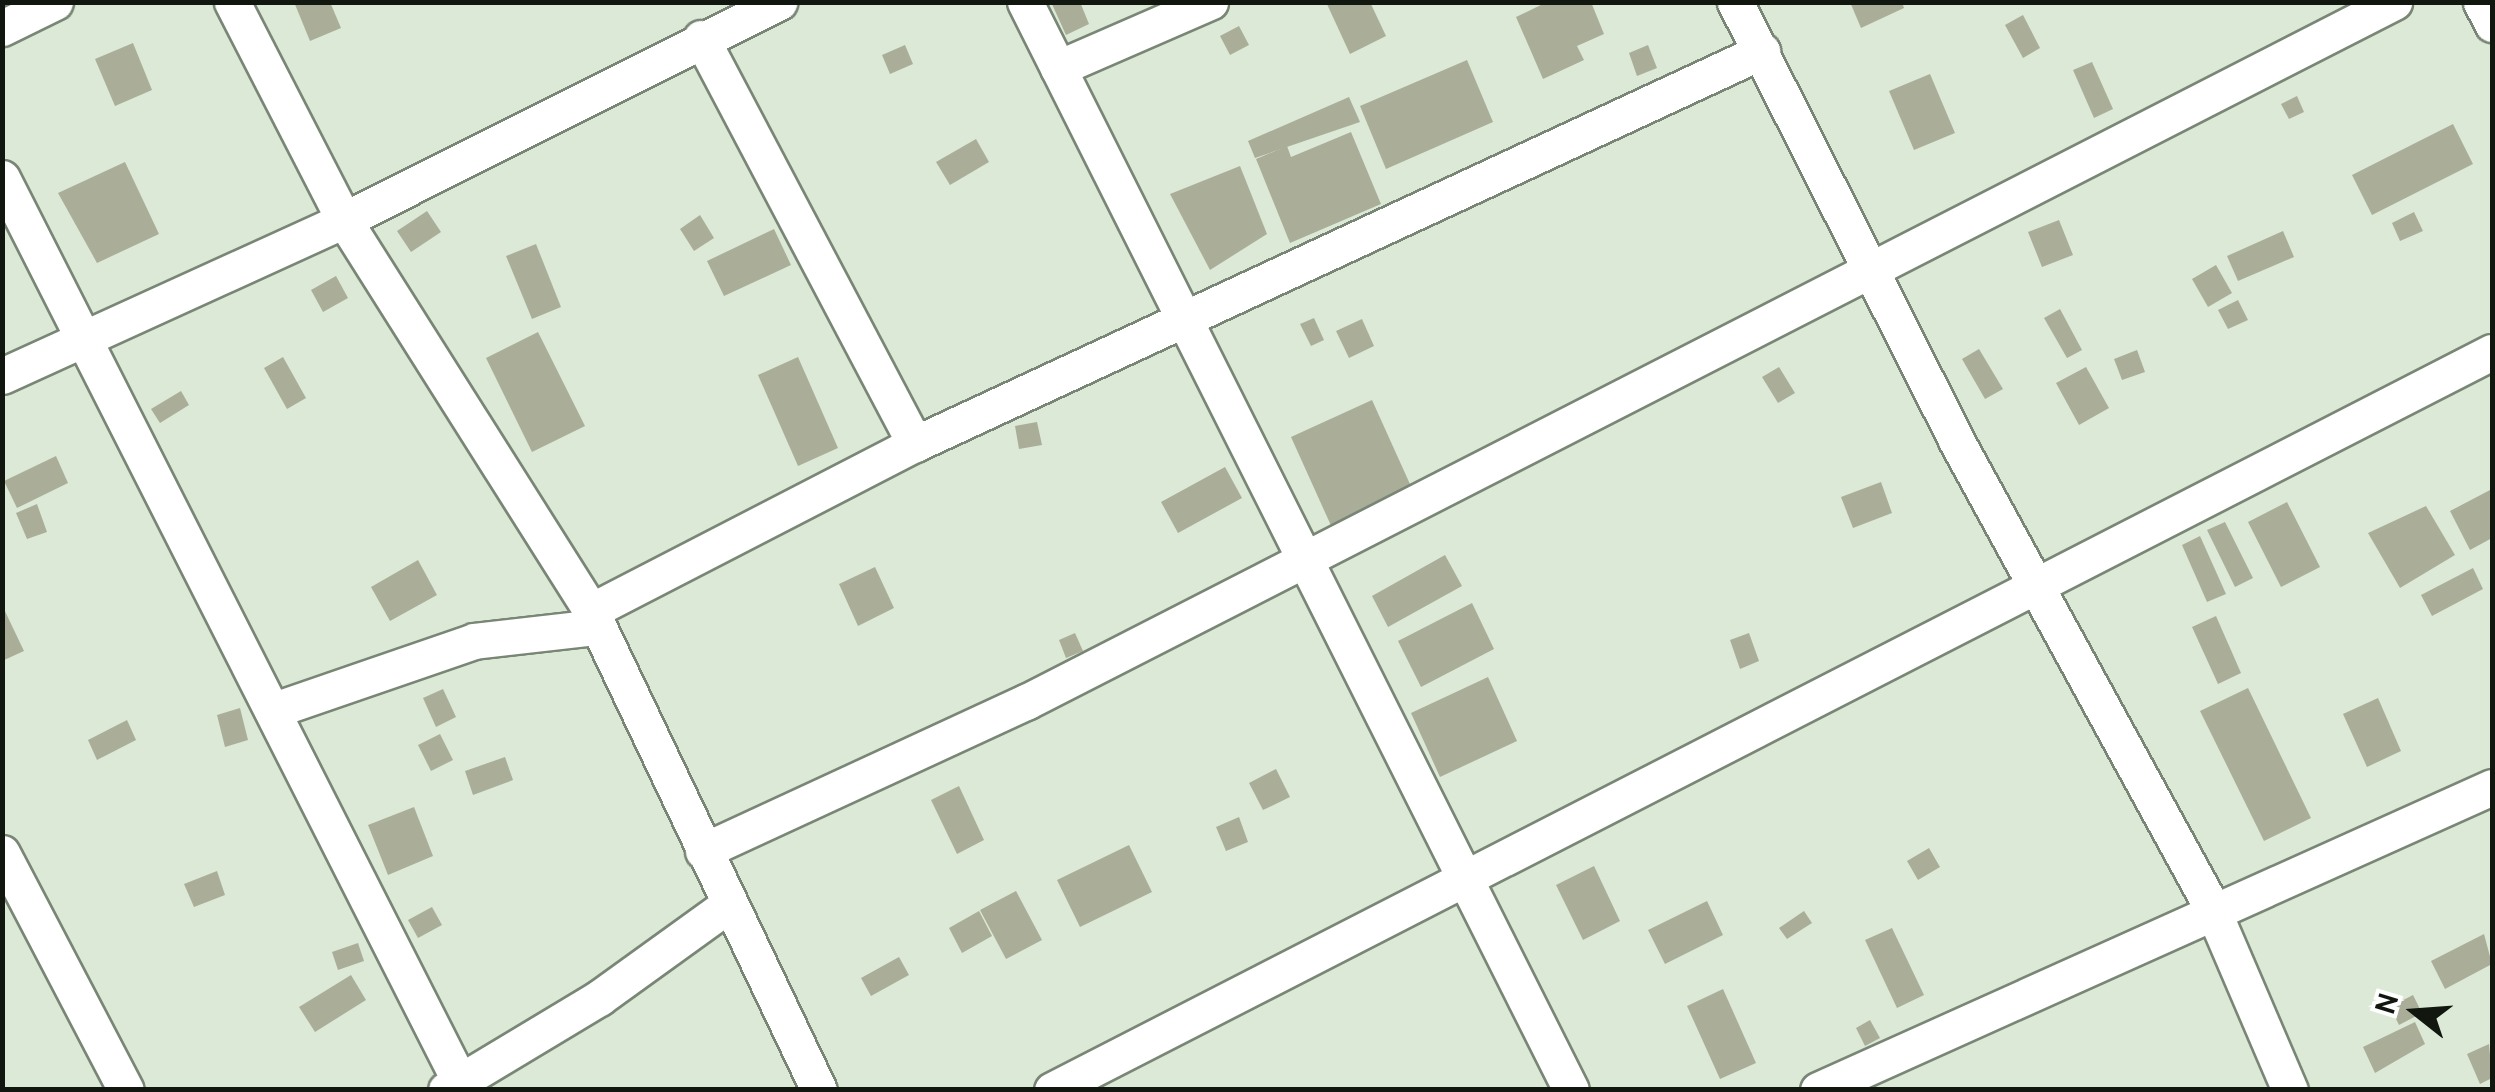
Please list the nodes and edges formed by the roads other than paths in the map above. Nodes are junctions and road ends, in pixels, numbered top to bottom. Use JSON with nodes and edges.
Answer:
{"nodes":[{"id":1,"x":55,"y":2,"type":"edge"},
{"id":2,"x":232,"y":2,"type":"edge"},
{"id":3,"x":779,"y":2,"type":"edge"},
{"id":4,"x":1024,"y":2,"type":"edge"},
{"id":5,"x":1210,"y":2,"type":"edge"},
{"id":6,"x":1735,"y":2,"type":"edge"},
{"id":7,"x":2394,"y":2,"type":"edge"},
{"id":8,"x":2482,"y":2,"type":"edge"},
{"id":9,"x":2492,"y":24,"type":"edge"},
{"id":10,"x":2,"y":28,"type":"edge"},
{"id":11,"x":701,"y":38,"type":"junction"},
{"id":12,"x":1762,"y":51,"type":"junction"},
{"id":13,"x":1058,"y":68,"type":"junction"},
{"id":14,"x":2,"y":178,"type":"edge"},
{"id":15,"x":344,"y":220,"type":"junction"},
{"id":16,"x":1868,"y":270,"type":"junction"},
{"id":17,"x":1184,"y":318,"type":"junction"},
{"id":18,"x":80,"y":336,"type":"junction"},
{"id":19,"x":2492,"y":352,"type":"edge"},
{"id":20,"x":2,"y":376,"type":"edge"},
{"id":21,"x":915,"y":444,"type":"junction"},
{"id":22,"x":1306,"y":557,"type":"junction"},
{"id":23,"x":2038,"y":583,"type":"junction"},
{"id":24,"x":594,"y":619,"type":"junction"},
{"id":25,"x":274,"y":710,"type":"junction"},
{"id":26,"x":2492,"y":787,"type":"edge"},
{"id":27,"x":704,"y":851,"type":"junction"},
{"id":28,"x":2,"y":853,"type":"edge"},
{"id":29,"x":1468,"y":878,"type":"junction"},
{"id":30,"x":728,"y":905,"type":"junction"},
{"id":31,"x":2210,"y":906,"type":"junction"},
{"id":32,"x":456,"y":1087,"type":"edge"},
{"id":33,"x":126,"y":1090,"type":"edge"},
{"id":34,"x":819,"y":1090,"type":"edge"},
{"id":35,"x":1052,"y":1090,"type":"edge"},
{"id":36,"x":1571,"y":1090,"type":"edge"},
{"id":37,"x":1818,"y":1090,"type":"edge"},
{"id":38,"x":2290,"y":1090,"type":"edge"}],
"edges":[{"from":1,"to":10,"type":"street"},
{"from":2,"to":15,"type":"street"},
{"from":3,"to":11,"type":"street"},
{"from":4,"to":13,"type":"street"},
{"from":5,"to":13,"type":"street"},
{"from":6,"to":12,"type":"street"},
{"from":7,"to":16,"type":"street"},
{"from":8,"to":9,"type":"street"},
{"from":11,"to":15,"type":"street"},
{"from":11,"to":21,"type":"street"},
{"from":12,"to":16,"type":"street"},
{"from":12,"to":17,"type":"street"},
{"from":13,"to":17,"type":"street"},
{"from":14,"to":18,"type":"street"},
{"from":15,"to":18,"type":"street"},
{"from":15,"to":24,"type":"street"},
{"from":16,"to":22,"type":"street"},
{"from":16,"to":23,"type":"street"},
{"from":17,"to":21,"type":"street"},
{"from":17,"to":22,"type":"street"},
{"from":18,"to":20,"type":"street"},
{"from":18,"to":25,"type":"street"},
{"from":19,"to":23,"type":"street"},
{"from":21,"to":24,"type":"street"},
{"from":22,"to":27,"type":"street"},
{"from":22,"to":29,"type":"street"},
{"from":23,"to":29,"type":"street"},
{"from":23,"to":31,"type":"street"},
{"from":24,"to":25,"type":"street"},
{"from":24,"to":27,"type":"street"},
{"from":25,"to":32,"type":"street"},
{"from":26,"to":31,"type":"street"},
{"from":27,"to":30,"type":"street"},
{"from":28,"to":33,"type":"street"},
{"from":29,"to":35,"type":"street"},
{"from":29,"to":36,"type":"street"},
{"from":30,"to":32,"type":"street"},
{"from":30,"to":34,"type":"street"},
{"from":31,"to":37,"type":"street"},
{"from":31,"to":38,"type":"street"}]}
